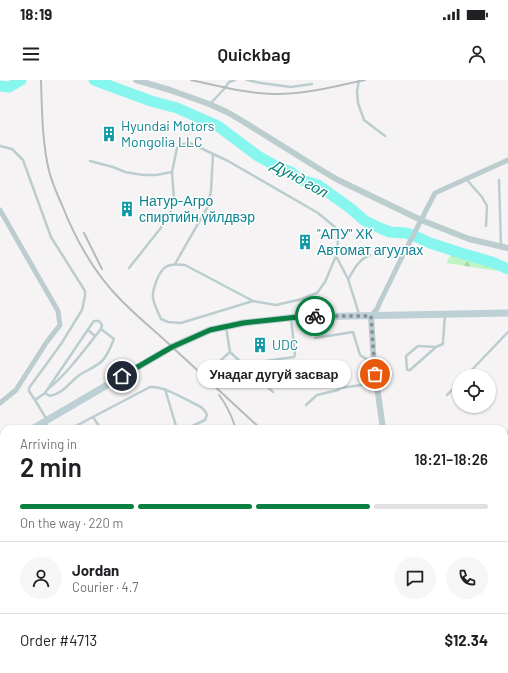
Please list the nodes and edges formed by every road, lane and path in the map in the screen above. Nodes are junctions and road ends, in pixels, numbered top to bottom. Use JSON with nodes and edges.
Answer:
{"nodes":[{"id":1,"x":136,"y":80,"type":"edge"},
{"id":2,"x":235,"y":80,"type":"edge"},
{"id":3,"x":247,"y":80,"type":"edge"},
{"id":4,"x":359,"y":80,"type":"edge"},
{"id":5,"x":312,"y":84,"type":"dead end"},
{"id":6,"x":209,"y":104,"type":"junction"},
{"id":7,"x":385,"y":136,"type":"dead end"},
{"id":8,"x":0,"y":146,"type":"edge"},
{"id":9,"x":213,"y":154,"type":"junction"},
{"id":10,"x":508,"y":160,"type":"edge"},
{"id":11,"x":90,"y":161,"type":"dead end"},
{"id":12,"x":172,"y":172,"type":"junction"},
{"id":13,"x":466,"y":179,"type":"junction"},
{"id":14,"x":499,"y":180,"type":"dead end"},
{"id":15,"x":0,"y":210,"type":"edge"},
{"id":16,"x":420,"y":222,"type":"junction"},
{"id":17,"x":486,"y":226,"type":"dead end"},
{"id":18,"x":505,"y":248,"type":"edge"},
{"id":19,"x":370,"y":255,"type":"dead end"},
{"id":20,"x":336,"y":256,"type":"junction"},
{"id":21,"x":175,"y":264,"type":"junction"},
{"id":22,"x":129,"y":268,"type":"dead end"},
{"id":23,"x":348,"y":279,"type":"junction"},
{"id":24,"x":253,"y":301,"type":"junction"},
{"id":25,"x":508,"y":314,"type":"edge"},
{"id":26,"x":445,"y":315,"type":"junction"},
{"id":27,"x":359,"y":316,"type":"junction"},
{"id":28,"x":371,"y":316,"type":"junction"},
{"id":29,"x":291,"y":318,"type":"junction"},
{"id":30,"x":226,"y":327,"type":"junction"},
{"id":31,"x":101,"y":329,"type":"junction"},
{"id":32,"x":88,"y":330,"type":"junction"},
{"id":33,"x":508,"y":332,"type":"edge"},
{"id":34,"x":96,"y":336,"type":"junction"},
{"id":35,"x":315,"y":338,"type":"dead end"},
{"id":36,"x":436,"y":346,"type":"junction"},
{"id":37,"x":230,"y":352,"type":"junction"},
{"id":38,"x":221,"y":360,"type":"dead end"},
{"id":39,"x":259,"y":362,"type":"dead end"},
{"id":40,"x":374,"y":365,"type":"junction"},
{"id":41,"x":473,"y":369,"type":"edge"},
{"id":42,"x":377,"y":383,"type":"junction"},
{"id":43,"x":165,"y":389,"type":"junction"},
{"id":44,"x":452,"y":390,"type":"edge"},
{"id":45,"x":46,"y":392,"type":"junction"},
{"id":46,"x":273,"y":392,"type":"dead end"},
{"id":47,"x":447,"y":395,"type":"dead end"},
{"id":48,"x":35,"y":400,"type":"junction"},
{"id":49,"x":0,"y":403,"type":"edge"},
{"id":50,"x":306,"y":405,"type":"dead end"},
{"id":51,"x":93,"y":417,"type":"junction"},
{"id":52,"x":45,"y":421,"type":"junction"},
{"id":53,"x":38,"y":425,"type":"edge"},
{"id":54,"x":48,"y":425,"type":"edge"},
{"id":55,"x":78,"y":425,"type":"edge"},
{"id":56,"x":98,"y":425,"type":"edge"},
{"id":57,"x":176,"y":425,"type":"edge"},
{"id":58,"x":194,"y":425,"type":"edge"},
{"id":59,"x":382,"y":425,"type":"edge"}],
"edges":[{"from":1,"to":6,"type":"street"},
{"from":2,"to":6,"type":"lane"},
{"from":3,"to":5,"type":"lane"},
{"from":4,"to":7,"type":"lane"},
{"from":6,"to":16,"type":"street"},
{"from":8,"to":48,"type":"lane"},
{"from":9,"to":12,"type":"lane"},
{"from":9,"to":20,"type":"lane"},
{"from":9,"to":21,"type":"lane"},
{"from":10,"to":13,"type":"street"},
{"from":11,"to":12,"type":"lane"},
{"from":12,"to":22,"type":"lane"},
{"from":13,"to":16,"type":"street"},
{"from":13,"to":17,"type":"lane"},
{"from":14,"to":18,"type":"lane"},
{"from":15,"to":49,"type":"street"},
{"from":16,"to":18,"type":"street"},
{"from":16,"to":28,"type":"street"},
{"from":19,"to":23,"type":"lane"},
{"from":20,"to":23,"type":"lane"},
{"from":20,"to":24,"type":"lane"},
{"from":21,"to":24,"type":"lane"},
{"from":21,"to":24,"type":"lane"},
{"from":23,"to":27,"type":"lane"},
{"from":25,"to":26,"type":"main road"},
{"from":26,"to":28,"type":"main road"},
{"from":26,"to":36,"type":"lane"},
{"from":27,"to":28,"type":"main road"},
{"from":27,"to":29,"type":"main road"},
{"from":28,"to":40,"type":"street"},
{"from":29,"to":30,"type":"main road"},
{"from":29,"to":39,"type":"lane"},
{"from":30,"to":37,"type":"lane"},
{"from":30,"to":52,"type":"main road"},
{"from":31,"to":32,"type":"lane"},
{"from":31,"to":34,"type":"lane"},
{"from":31,"to":45,"type":"lane"},
{"from":32,"to":34,"type":"lane"},
{"from":32,"to":45,"type":"lane"},
{"from":33,"to":41,"type":"lane"},
{"from":34,"to":45,"type":"lane"},
{"from":35,"to":40,"type":"lane"},
{"from":36,"to":36,"type":"lane"},
{"from":37,"to":38,"type":"lane"},
{"from":37,"to":46,"type":"lane"},
{"from":40,"to":42,"type":"street"},
{"from":42,"to":50,"type":"lane"},
{"from":42,"to":59,"type":"street"},
{"from":43,"to":51,"type":"lane"},
{"from":43,"to":57,"type":"lane"},
{"from":43,"to":58,"type":"lane"},
{"from":44,"to":47,"type":"lane"},
{"from":45,"to":48,"type":"lane"},
{"from":48,"to":52,"type":"lane"},
{"from":51,"to":55,"type":"lane"},
{"from":51,"to":56,"type":"lane"},
{"from":52,"to":53,"type":"main road"},
{"from":52,"to":54,"type":"lane"}]}
